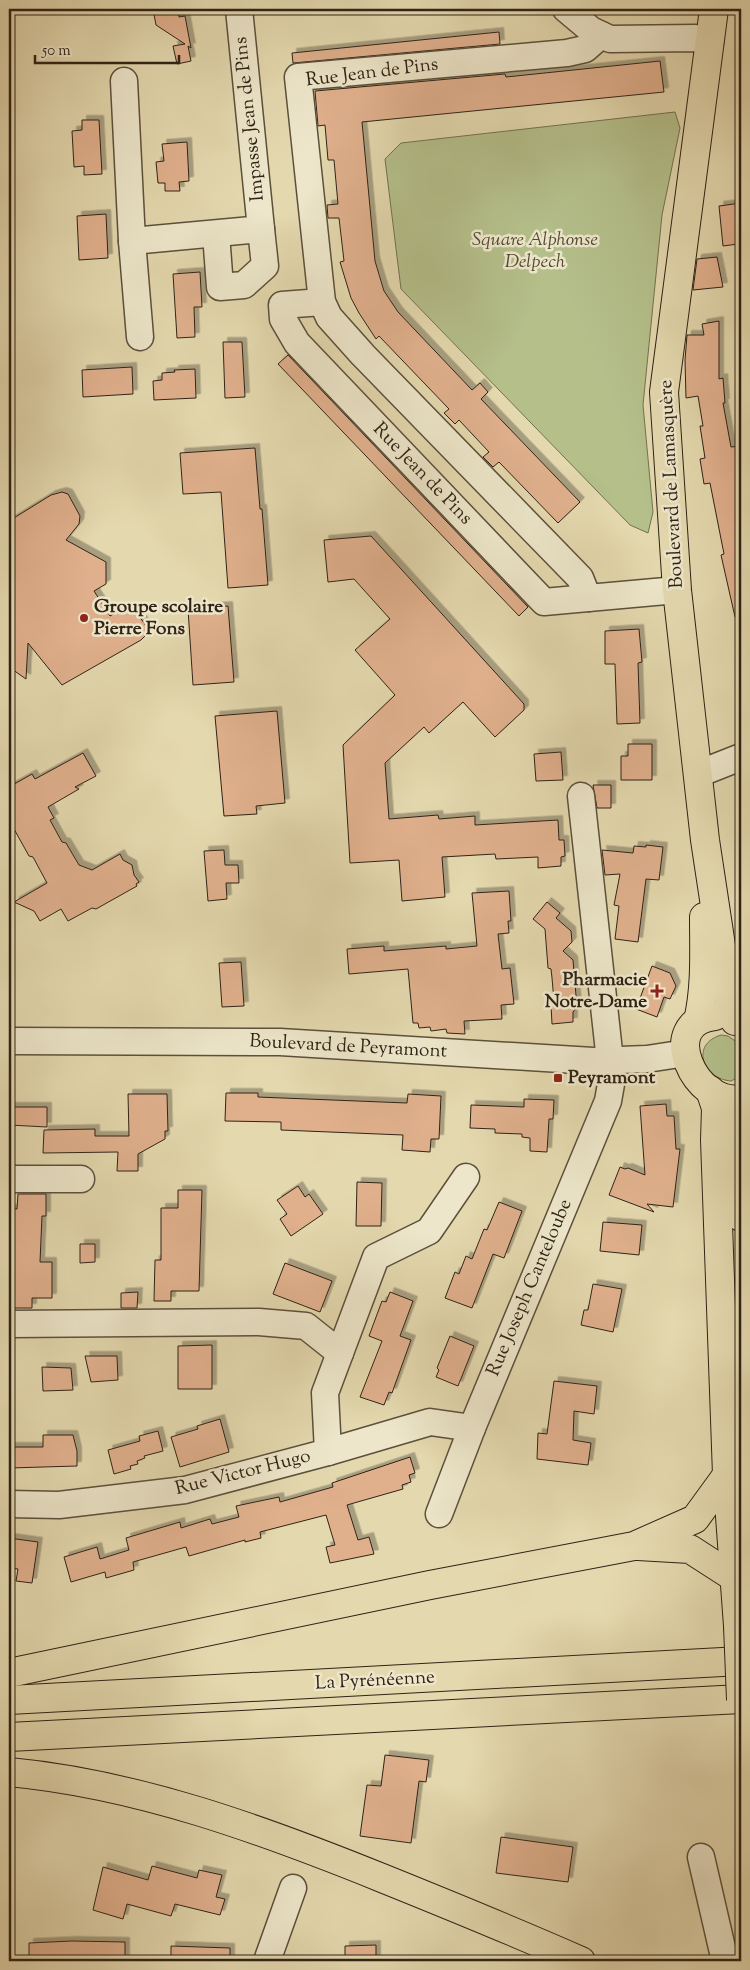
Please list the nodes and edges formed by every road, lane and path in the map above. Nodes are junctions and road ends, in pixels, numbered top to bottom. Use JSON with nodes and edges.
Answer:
{"nodes":[{"id":1,"x":239,"y":9,"type":"edge"},
{"id":2,"x":566,"y":9,"type":"edge"},
{"id":3,"x":714,"y":9,"type":"edge"},
{"id":4,"x":601,"y":35,"type":"junction"},
{"id":5,"x":710,"y":42,"type":"junction"},
{"id":6,"x":124,"y":81,"type":"dead end"},
{"id":7,"x":261,"y":229,"type":"junction"},
{"id":8,"x":216,"y":234,"type":"junction"},
{"id":9,"x":132,"y":241,"type":"junction"},
{"id":10,"x":256,"y":274,"type":"junction"},
{"id":11,"x":322,"y":302,"type":"junction"},
{"id":12,"x":282,"y":305,"type":"junction"},
{"id":13,"x":140,"y":337,"type":"dead end"},
{"id":14,"x":677,"y":590,"type":"junction"},
{"id":15,"x":588,"y":598,"type":"junction"},
{"id":16,"x":741,"y":757,"type":"edge"},
{"id":17,"x":698,"y":774,"type":"junction"},
{"id":18,"x":580,"y":796,"type":"dead end"},
{"id":19,"x":705,"y":840,"type":"junction"},
{"id":20,"x":698,"y":1021,"type":"junction"},
{"id":21,"x":738,"y":1023,"type":"edge"},
{"id":22,"x":9,"y":1040,"type":"edge"},
{"id":23,"x":686,"y":1053,"type":"junction"},
{"id":24,"x":610,"y":1061,"type":"junction"},
{"id":25,"x":710,"y":1090,"type":"junction"},
{"id":26,"x":741,"y":1099,"type":"edge"},
{"id":27,"x":741,"y":1107,"type":"edge"},
{"id":28,"x":466,"y":1177,"type":"dead end"},
{"id":29,"x":9,"y":1179,"type":"edge"},
{"id":30,"x":81,"y":1179,"type":"dead end"},
{"id":31,"x":741,"y":1217,"type":"edge"},
{"id":32,"x":9,"y":1324,"type":"edge"},
{"id":33,"x":340,"y":1353,"type":"junction"},
{"id":34,"x":472,"y":1428,"type":"junction"},
{"id":35,"x":328,"y":1452,"type":"junction"},
{"id":36,"x":727,"y":1475,"type":"junction"},
{"id":37,"x":9,"y":1504,"type":"edge"},
{"id":38,"x":439,"y":1514,"type":"dead end"},
{"id":39,"x":634,"y":1546,"type":"junction"},
{"id":40,"x":738,"y":1584,"type":"edge"},
{"id":41,"x":741,"y":1661,"type":"edge"},
{"id":42,"x":9,"y":1673,"type":"edge"},
{"id":43,"x":9,"y":1700,"type":"edge"},
{"id":44,"x":741,"y":1700,"type":"edge"},
{"id":45,"x":9,"y":1737,"type":"edge"},
{"id":46,"x":9,"y":1772,"type":"edge"},
{"id":47,"x":701,"y":1856,"type":"dead end"},
{"id":48,"x":293,"y":1888,"type":"dead end"},
{"id":49,"x":267,"y":1961,"type":"edge"},
{"id":50,"x":581,"y":1961,"type":"edge"},
{"id":51,"x":726,"y":1961,"type":"edge"}],
"edges":[{"from":1,"to":7,"type":"street","name":"Impasse Jean de Pins"},
{"from":2,"to":4,"type":"street"},
{"from":3,"to":5,"type":"main road","name":"Boulevard de Lamasquère"},
{"from":4,"to":5,"type":"street"},
{"from":4,"to":11,"type":"street","name":"Rue Jean de Pins"},
{"from":5,"to":14,"type":"main road","name":"Boulevard de Lamasquère"},
{"from":6,"to":9,"type":"street"},
{"from":7,"to":8,"type":"street"},
{"from":7,"to":10,"type":"street","name":"Impasse Jean de Pins"},
{"from":8,"to":9,"type":"street"},
{"from":8,"to":10,"type":"street"},
{"from":9,"to":13,"type":"street"},
{"from":10,"to":12,"type":"street","name":"Rue Jean de Pins"},
{"from":11,"to":12,"type":"street"},
{"from":11,"to":15,"type":"street","name":"Rue Jean de Pins"},
{"from":12,"to":15,"type":"street","name":"Rue Jean de Pins"},
{"from":14,"to":15,"type":"street","name":"Rue Jean de Pins"},
{"from":14,"to":17,"type":"main road","name":"Boulevard de Lamasquère"},
{"from":16,"to":17,"type":"street"},
{"from":17,"to":19,"type":"main road","name":"Boulevard de Lamasquère"},
{"from":18,"to":24,"type":"street","name":"Rue Joseph Canteloube"},
{"from":19,"to":20,"type":"main road","name":"Boulevard de Lamasquère"},
{"from":19,"to":21,"type":"main road","name":"Boulevard de Lamasquère"},
{"from":20,"to":21,"type":"main road"},
{"from":20,"to":23,"type":"main road"},
{"from":22,"to":24,"type":"street","name":"Boulevard de Peyramont"},
{"from":23,"to":24,"type":"street","name":"Boulevard de Peyramont"},
{"from":23,"to":25,"type":"main road"},
{"from":24,"to":34,"type":"street","name":"Rue Joseph Canteloube"},
{"from":25,"to":26,"type":"main road"},
{"from":25,"to":36,"type":"main road"},
{"from":27,"to":31,"type":"main road"},
{"from":28,"to":33,"type":"street"},
{"from":29,"to":30,"type":"street"},
{"from":32,"to":33,"type":"street"},
{"from":33,"to":35,"type":"street"},
{"from":34,"to":35,"type":"street","name":"Rue Victor Hugo"},
{"from":34,"to":38,"type":"street","name":"Rue Joseph Canteloube"},
{"from":35,"to":37,"type":"street","name":"Rue Victor Hugo"},
{"from":36,"to":39,"type":"main road"},
{"from":36,"to":40,"type":"main road"},
{"from":39,"to":40,"type":"main road"},
{"from":39,"to":42,"type":"main road"},
{"from":40,"to":44,"type":"main road","bridge":true},
{"from":41,"to":43,"type":"main road","name":"La Pyrénéenne"},
{"from":44,"to":45,"type":"main road","name":"La Pyrénéenne"},
{"from":46,"to":50,"type":"main road"},
{"from":47,"to":51,"type":"street"},
{"from":48,"to":49,"type":"street"}]}
